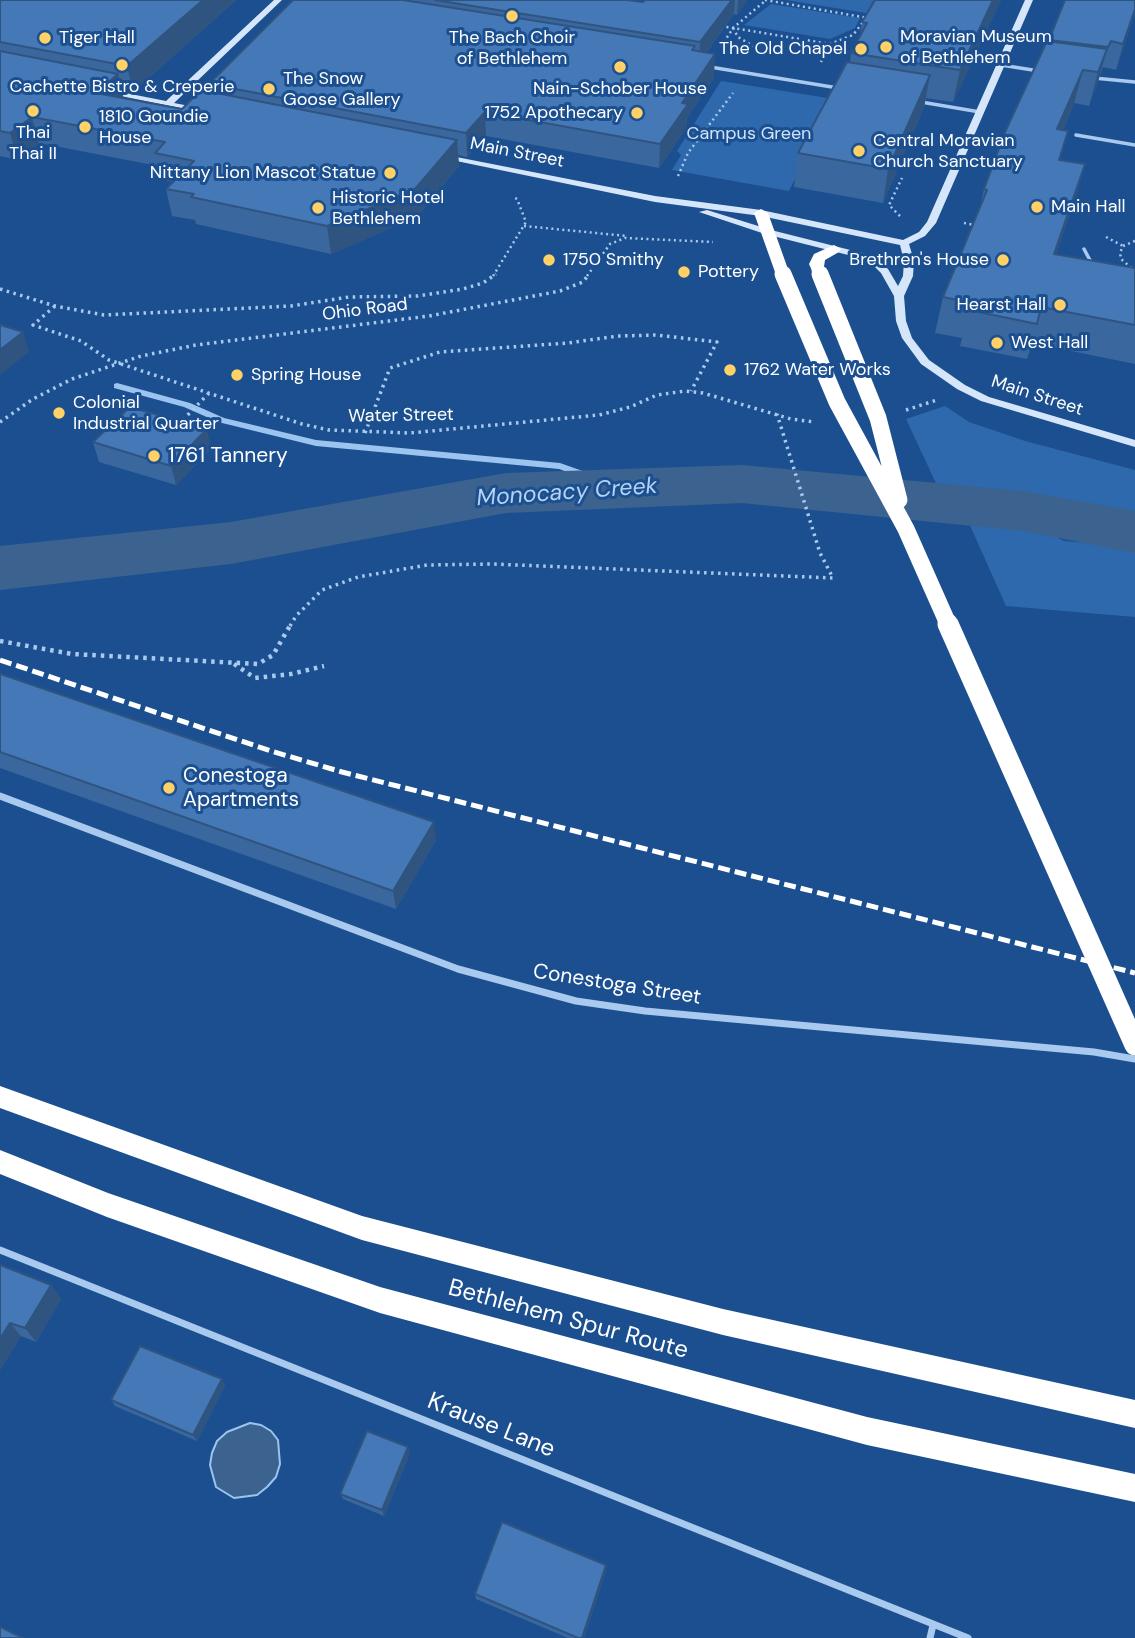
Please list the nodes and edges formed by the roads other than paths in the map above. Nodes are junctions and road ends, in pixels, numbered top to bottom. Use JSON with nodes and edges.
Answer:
{"nodes":[{"id":1,"x":278,"y":0,"type":"edge"},
{"id":2,"x":1029,"y":0,"type":"edge"},
{"id":3,"x":1001,"y":65,"type":"junction"},
{"id":4,"x":708,"y":67,"type":"edge"},
{"id":5,"x":1042,"y":72,"type":"edge"},
{"id":6,"x":1087,"y":78,"type":"edge"},
{"id":7,"x":1135,"y":82,"type":"edge"},
{"id":8,"x":90,"y":89,"type":"edge"},
{"id":9,"x":847,"y":90,"type":"edge"},
{"id":10,"x":910,"y":101,"type":"edge"},
{"id":11,"x":168,"y":104,"type":"junction"},
{"id":12,"x":214,"y":113,"type":"edge"},
{"id":13,"x":980,"y":113,"type":"junction"},
{"id":14,"x":1076,"y":135,"type":"dead end"},
{"id":15,"x":1135,"y":145,"type":"edge"},
{"id":16,"x":433,"y":155,"type":"edge"},
{"id":17,"x":655,"y":198,"type":"junction"},
{"id":18,"x":761,"y":213,"type":"junction"},
{"id":19,"x":768,"y":232,"type":"junction"},
{"id":20,"x":904,"y":243,"type":"junction"},
{"id":21,"x":834,"y":249,"type":"junction"},
{"id":22,"x":1084,"y":249,"type":"dead end"},
{"id":23,"x":1095,"y":267,"type":"edge"},
{"id":24,"x":899,"y":296,"type":"junction"},
{"id":25,"x":1135,"y":444,"type":"edge"},
{"id":26,"x":906,"y":529,"type":"junction"},
{"id":27,"x":0,"y":796,"type":"edge"},
{"id":28,"x":1135,"y":1045,"type":"edge"},
{"id":29,"x":1135,"y":1059,"type":"edge"},
{"id":30,"x":0,"y":1097,"type":"edge"},
{"id":31,"x":0,"y":1162,"type":"edge"},
{"id":32,"x":0,"y":1250,"type":"edge"},
{"id":33,"x":1135,"y":1414,"type":"edge"},
{"id":34,"x":1135,"y":1488,"type":"edge"},
{"id":35,"x":933,"y":1625,"type":"junction"},
{"id":36,"x":930,"y":1638,"type":"edge"},
{"id":37,"x":968,"y":1638,"type":"edge"}],
"edges":[{"from":1,"to":11,"type":"street"},
{"from":2,"to":3,"type":"street"},
{"from":3,"to":5,"type":"lane"},
{"from":3,"to":13,"type":"street"},
{"from":4,"to":9,"type":"lane"},
{"from":6,"to":7,"type":"lane"},
{"from":8,"to":11,"type":"street"},
{"from":10,"to":13,"type":"lane"},
{"from":11,"to":12,"type":"street"},
{"from":13,"to":20,"type":"street"},
{"from":14,"to":15,"type":"lane"},
{"from":16,"to":17,"type":"street","name":"Main Street"},
{"from":17,"to":18,"type":"street","name":"Main Street"},
{"from":17,"to":19,"type":"street","name":"Main Street"},
{"from":18,"to":19,"type":"highway"},
{"from":18,"to":20,"type":"street","name":"Main Street"},
{"from":19,"to":21,"type":"street","name":"Main Street"},
{"from":19,"to":26,"type":"highway","bridge":true},
{"from":20,"to":24,"type":"street","name":"Main Street"},
{"from":21,"to":24,"type":"street","name":"Main Street"},
{"from":21,"to":26,"type":"highway","bridge":true},
{"from":22,"to":23,"type":"lane"},
{"from":24,"to":25,"type":"street","name":"Main Street"},
{"from":26,"to":28,"type":"highway","bridge":true},
{"from":27,"to":29,"type":"street","name":"Conestoga Street"},
{"from":30,"to":33,"type":"highway","name":"Bethlehem Spur Route"},
{"from":31,"to":34,"type":"highway","name":"Bethlehem Spur Route"},
{"from":32,"to":35,"type":"lane","name":"Krause Lane"},
{"from":35,"to":36,"type":"lane"},
{"from":35,"to":37,"type":"lane","name":"Krause Lane"}]}
